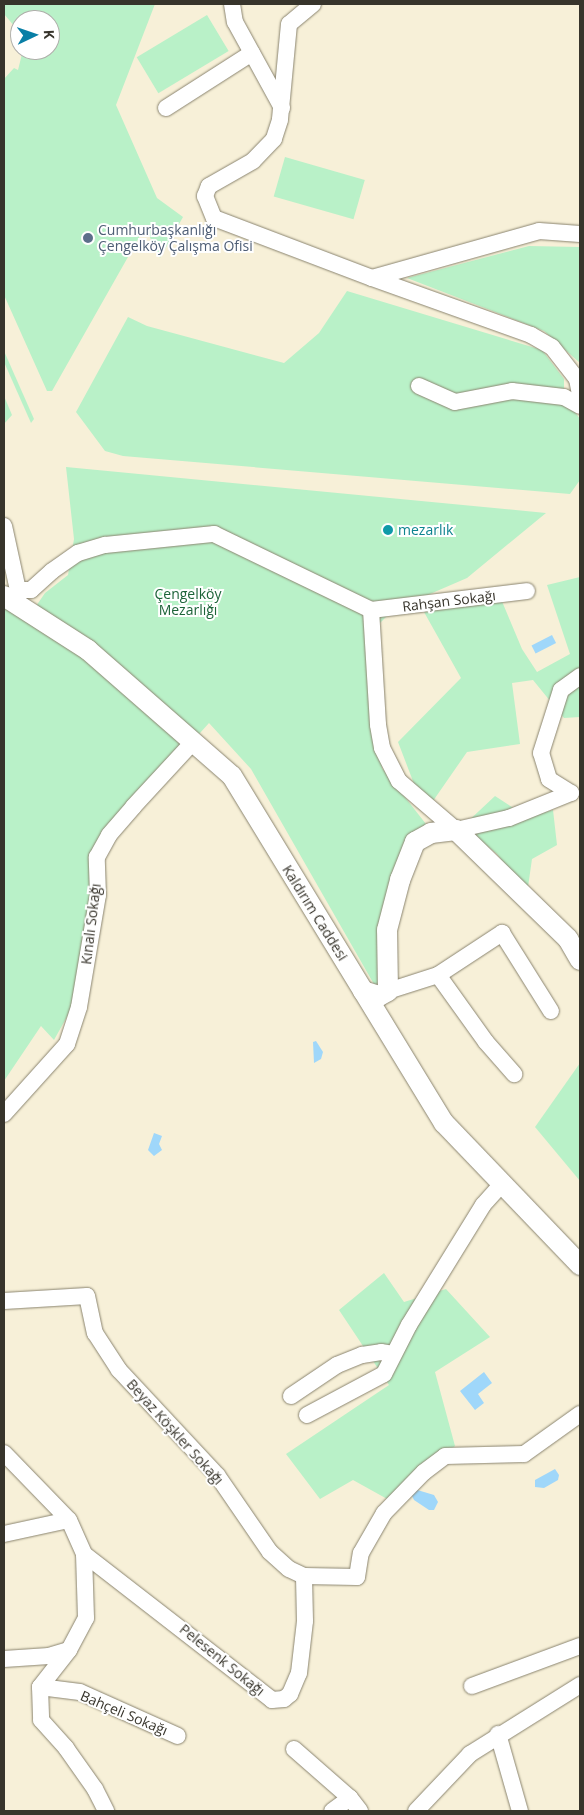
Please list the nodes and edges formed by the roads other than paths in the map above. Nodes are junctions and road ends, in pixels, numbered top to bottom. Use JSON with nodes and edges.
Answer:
{"nodes":[{"id":1,"x":232,"y":4,"type":"edge"},
{"id":2,"x":313,"y":4,"type":"edge"},
{"id":3,"x":252,"y":53,"type":"junction"},
{"id":4,"x":166,"y":108,"type":"dead end"},
{"id":5,"x":282,"y":108,"type":"junction"},
{"id":6,"x":580,"y":234,"type":"edge"},
{"id":7,"x":372,"y":278,"type":"junction"},
{"id":8,"x":419,"y":386,"type":"dead end"},
{"id":9,"x":580,"y":395,"type":"edge"},
{"id":10,"x":580,"y":406,"type":"edge"},
{"id":11,"x":4,"y":526,"type":"edge"},
{"id":12,"x":527,"y":591,"type":"dead end"},
{"id":13,"x":11,"y":595,"type":"edge"},
{"id":14,"x":371,"y":610,"type":"junction"},
{"id":15,"x":580,"y":676,"type":"edge"},
{"id":16,"x":193,"y":742,"type":"junction"},
{"id":17,"x":456,"y":830,"type":"junction"},
{"id":18,"x":580,"y":960,"type":"edge"},
{"id":19,"x":438,"y":975,"type":"junction"},
{"id":20,"x":363,"y":991,"type":"junction"},
{"id":21,"x":388,"y":991,"type":"junction"},
{"id":22,"x":551,"y":1011,"type":"dead end"},
{"id":23,"x":514,"y":1074,"type":"dead end"},
{"id":24,"x":4,"y":1114,"type":"edge"},
{"id":25,"x":502,"y":1184,"type":"junction"},
{"id":26,"x":580,"y":1265,"type":"edge"},
{"id":27,"x":4,"y":1301,"type":"edge"},
{"id":28,"x":393,"y":1354,"type":"junction"},
{"id":29,"x":291,"y":1396,"type":"dead end"},
{"id":30,"x":580,"y":1414,"type":"edge"},
{"id":31,"x":307,"y":1416,"type":"dead end"},
{"id":32,"x":4,"y":1453,"type":"edge"},
{"id":33,"x":69,"y":1520,"type":"junction"},
{"id":34,"x":4,"y":1534,"type":"edge"},
{"id":35,"x":84,"y":1554,"type":"junction"},
{"id":36,"x":304,"y":1576,"type":"junction"},
{"id":37,"x":580,"y":1646,"type":"edge"},
{"id":38,"x":70,"y":1650,"type":"junction"},
{"id":39,"x":4,"y":1660,"type":"edge"},
{"id":40,"x":580,"y":1685,"type":"edge"},
{"id":41,"x":472,"y":1686,"type":"dead end"},
{"id":42,"x":40,"y":1687,"type":"junction"},
{"id":43,"x":498,"y":1734,"type":"junction"},
{"id":44,"x":178,"y":1736,"type":"dead end"},
{"id":45,"x":294,"y":1749,"type":"dead end"},
{"id":46,"x":350,"y":1798,"type":"junction"},
{"id":47,"x":106,"y":1811,"type":"edge"},
{"id":48,"x":332,"y":1811,"type":"edge"},
{"id":49,"x":360,"y":1811,"type":"edge"},
{"id":50,"x":416,"y":1811,"type":"edge"},
{"id":51,"x":520,"y":1811,"type":"edge"}],
"edges":[{"from":1,"to":3,"type":"street"},
{"from":2,"to":5,"type":"street"},
{"from":3,"to":4,"type":"street"},
{"from":3,"to":5,"type":"street"},
{"from":5,"to":7,"type":"street"},
{"from":6,"to":7,"type":"street"},
{"from":7,"to":9,"type":"street"},
{"from":8,"to":10,"type":"street"},
{"from":11,"to":13,"type":"street"},
{"from":12,"to":14,"type":"street","name":"Rahşan Sokağı"},
{"from":13,"to":14,"type":"street"},
{"from":13,"to":16,"type":"street","name":"Kaldırım Caddesi"},
{"from":14,"to":17,"type":"street"},
{"from":15,"to":17,"type":"street"},
{"from":16,"to":20,"type":"street","name":"Kaldırım Caddesi"},
{"from":16,"to":24,"type":"street","name":"Kınalı Sokağı"},
{"from":17,"to":18,"type":"street"},
{"from":17,"to":21,"type":"street"},
{"from":19,"to":21,"type":"street"},
{"from":19,"to":22,"type":"street"},
{"from":19,"to":23,"type":"street"},
{"from":20,"to":21,"type":"street"},
{"from":20,"to":25,"type":"street","name":"Kaldırım Caddesi"},
{"from":25,"to":26,"type":"street","name":"Kaldırım Caddesi"},
{"from":25,"to":28,"type":"street"},
{"from":27,"to":36,"type":"street","name":"Beyaz Köşkler Sokağı"},
{"from":28,"to":29,"type":"street"},
{"from":28,"to":31,"type":"street"},
{"from":30,"to":36,"type":"street"},
{"from":32,"to":33,"type":"street"},
{"from":33,"to":34,"type":"street"},
{"from":33,"to":35,"type":"street"},
{"from":35,"to":36,"type":"street","name":"Pelesenk Sokağı"},
{"from":35,"to":38,"type":"street"},
{"from":37,"to":41,"type":"street"},
{"from":38,"to":39,"type":"street"},
{"from":38,"to":42,"type":"street"},
{"from":40,"to":43,"type":"street"},
{"from":42,"to":44,"type":"street","name":"Bahçeli Sokağı"},
{"from":42,"to":47,"type":"street"},
{"from":43,"to":50,"type":"street"},
{"from":43,"to":51,"type":"street"},
{"from":45,"to":46,"type":"street"},
{"from":46,"to":48,"type":"street"},
{"from":46,"to":49,"type":"street"}]}
